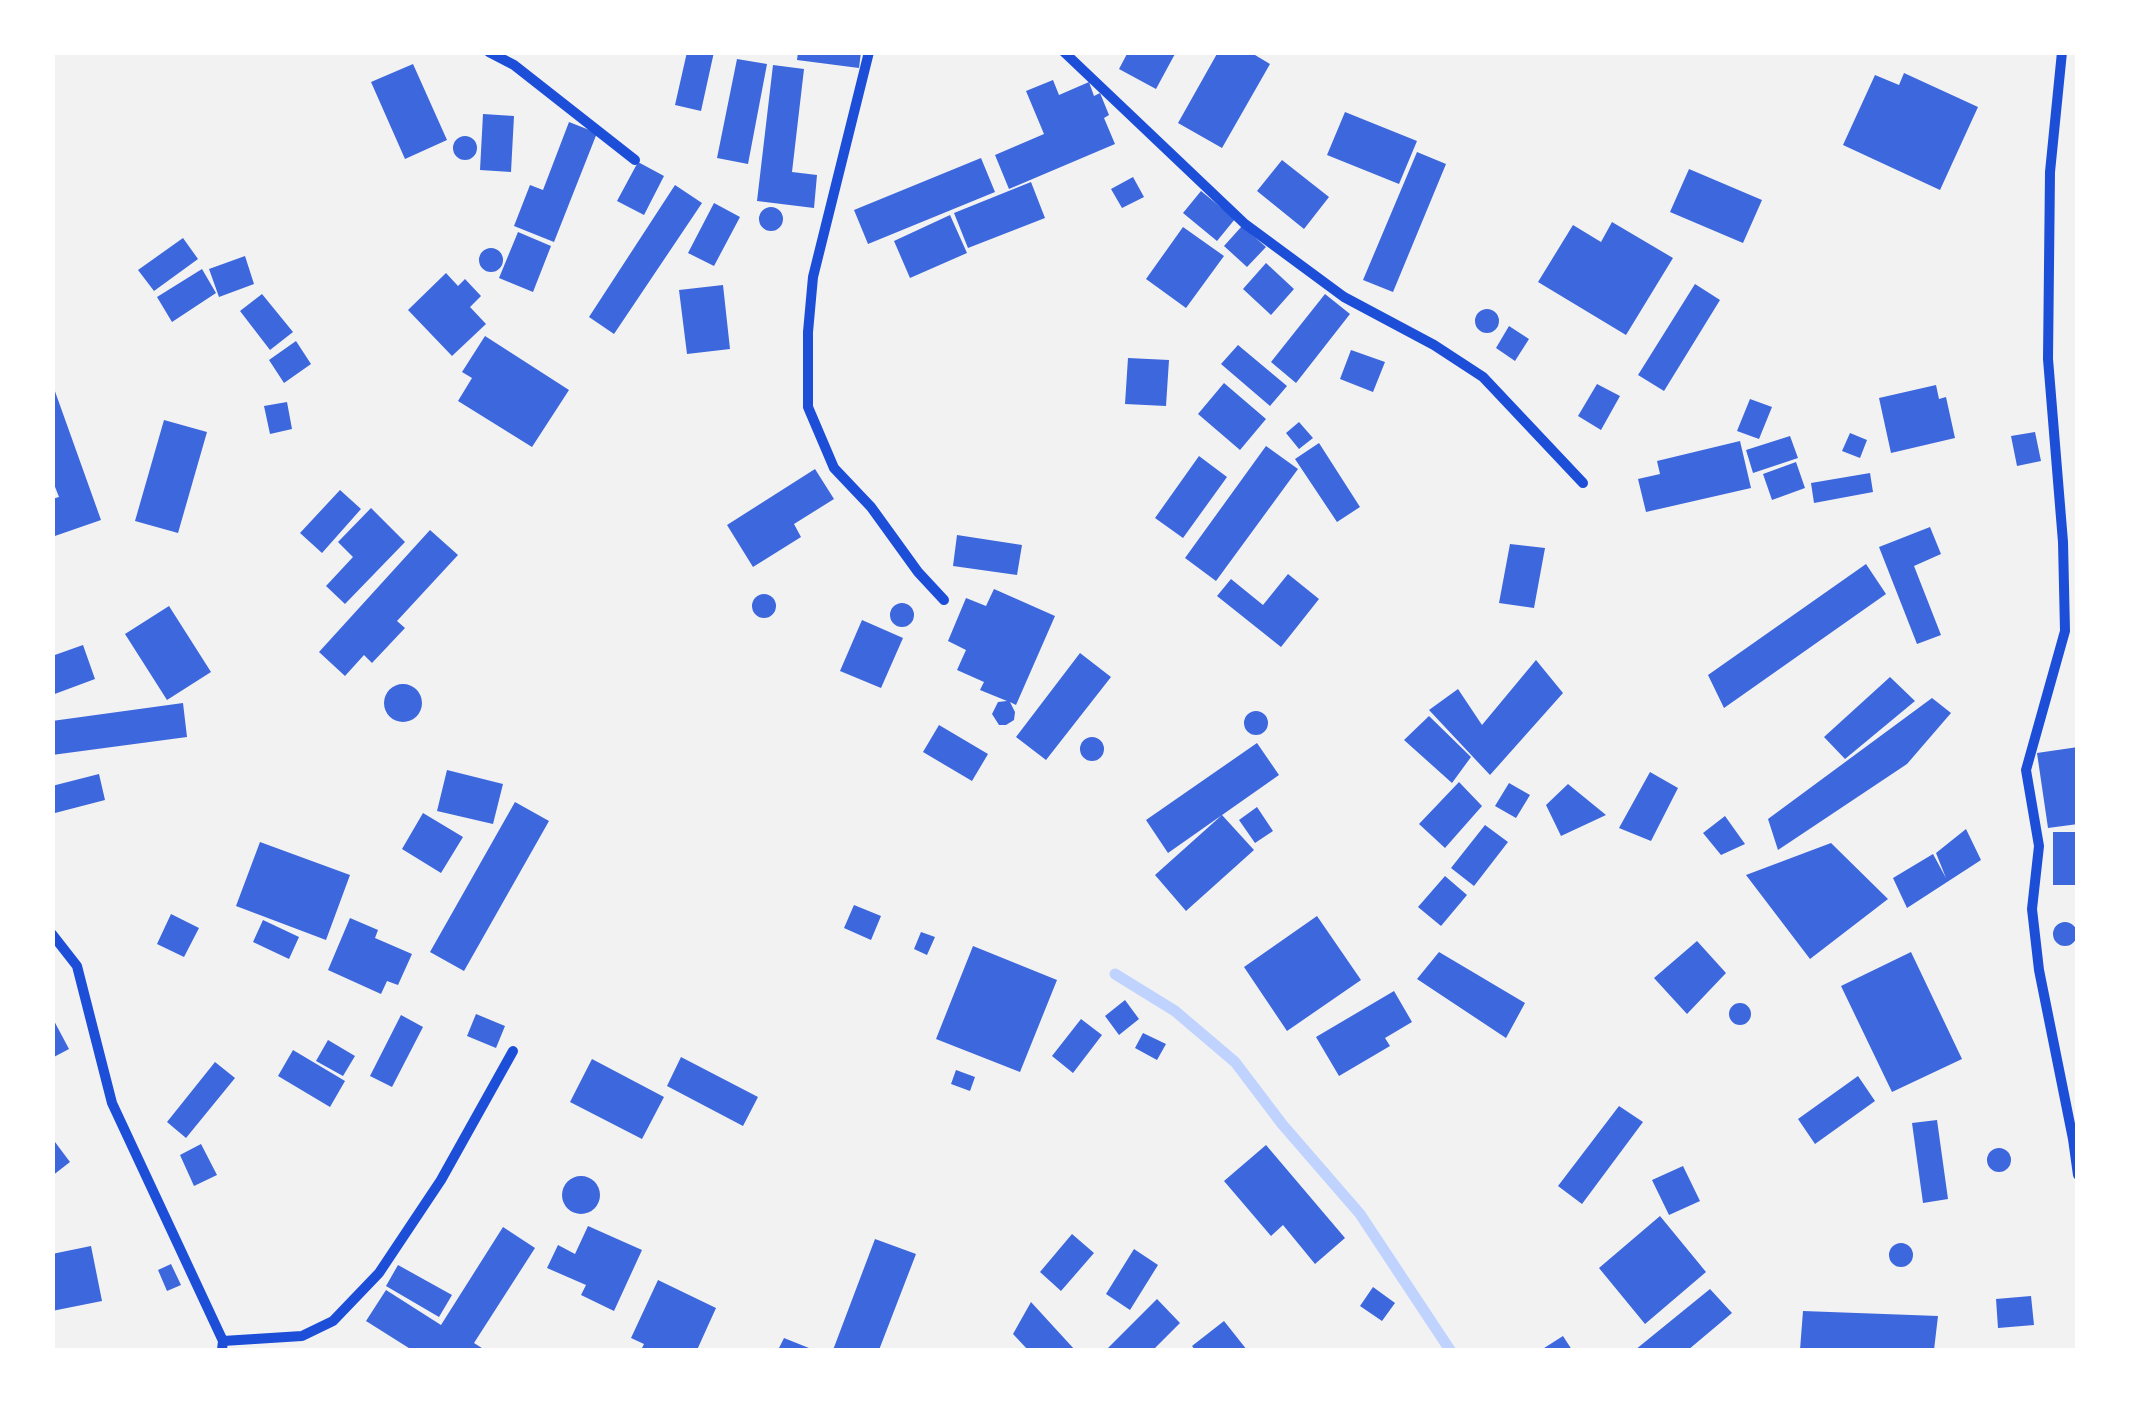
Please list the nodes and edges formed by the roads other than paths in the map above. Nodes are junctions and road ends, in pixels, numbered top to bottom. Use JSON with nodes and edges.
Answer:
{"nodes":[{"id":1,"x":489,"y":52,"type":"edge"},
{"id":2,"x":868,"y":52,"type":"edge"},
{"id":3,"x":1064,"y":52,"type":"edge"},
{"id":4,"x":2062,"y":52,"type":"edge"},
{"id":5,"x":635,"y":160,"type":"dead end"},
{"id":6,"x":1583,"y":483,"type":"dead end"},
{"id":7,"x":944,"y":600,"type":"dead end"},
{"id":8,"x":52,"y":934,"type":"edge"},
{"id":9,"x":513,"y":1051,"type":"dead end"},
{"id":10,"x":2078,"y":1176,"type":"edge"},
{"id":11,"x":223,"y":1346,"type":"edge"}],
"edges":[{"from":1,"to":5,"type":"street"},
{"from":2,"to":7,"type":"street"},
{"from":3,"to":6,"type":"street"},
{"from":4,"to":10,"type":"street"},
{"from":8,"to":11,"type":"street"},
{"from":9,"to":11,"type":"street"}]}
